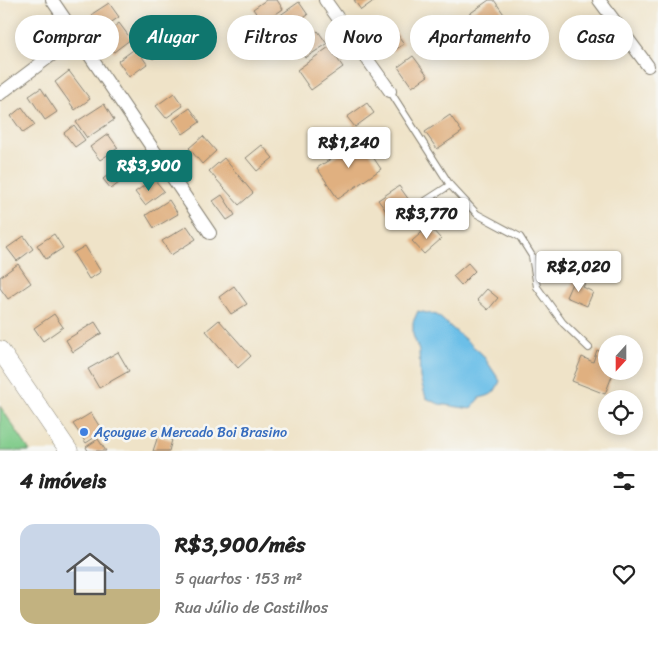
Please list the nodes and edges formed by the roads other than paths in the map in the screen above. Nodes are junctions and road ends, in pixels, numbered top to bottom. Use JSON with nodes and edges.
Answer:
{"nodes":[{"id":1,"x":52,"y":0,"type":"edge"},
{"id":2,"x":325,"y":0,"type":"edge"},
{"id":3,"x":599,"y":0,"type":"edge"},
{"id":4,"x":62,"y":15,"type":"edge"},
{"id":5,"x":45,"y":60,"type":"edge"},
{"id":6,"x":93,"y":60,"type":"edge"},
{"id":7,"x":648,"y":66,"type":"dead end"},
{"id":8,"x":390,"y":91,"type":"joint"},
{"id":9,"x":0,"y":94,"type":"edge"},
{"id":10,"x":450,"y":185,"type":"junction"},
{"id":11,"x":399,"y":218,"type":"dead end"},
{"id":12,"x":210,"y":233,"type":"dead end"},
{"id":13,"x":589,"y":348,"type":"dead end"},
{"id":14,"x":0,"y":350,"type":"edge"},
{"id":15,"x":70,"y":451,"type":"edge"}],
"edges":[{"from":1,"to":4,"type":"street"},
{"from":2,"to":8,"type":"street"},
{"from":3,"to":7,"type":"street"},
{"from":5,"to":9,"type":"street"},
{"from":6,"to":12,"type":"street"},
{"from":8,"to":10,"type":"lane"},
{"from":10,"to":11,"type":"lane"},
{"from":10,"to":13,"type":"lane"},
{"from":14,"to":15,"type":"main road"}]}
